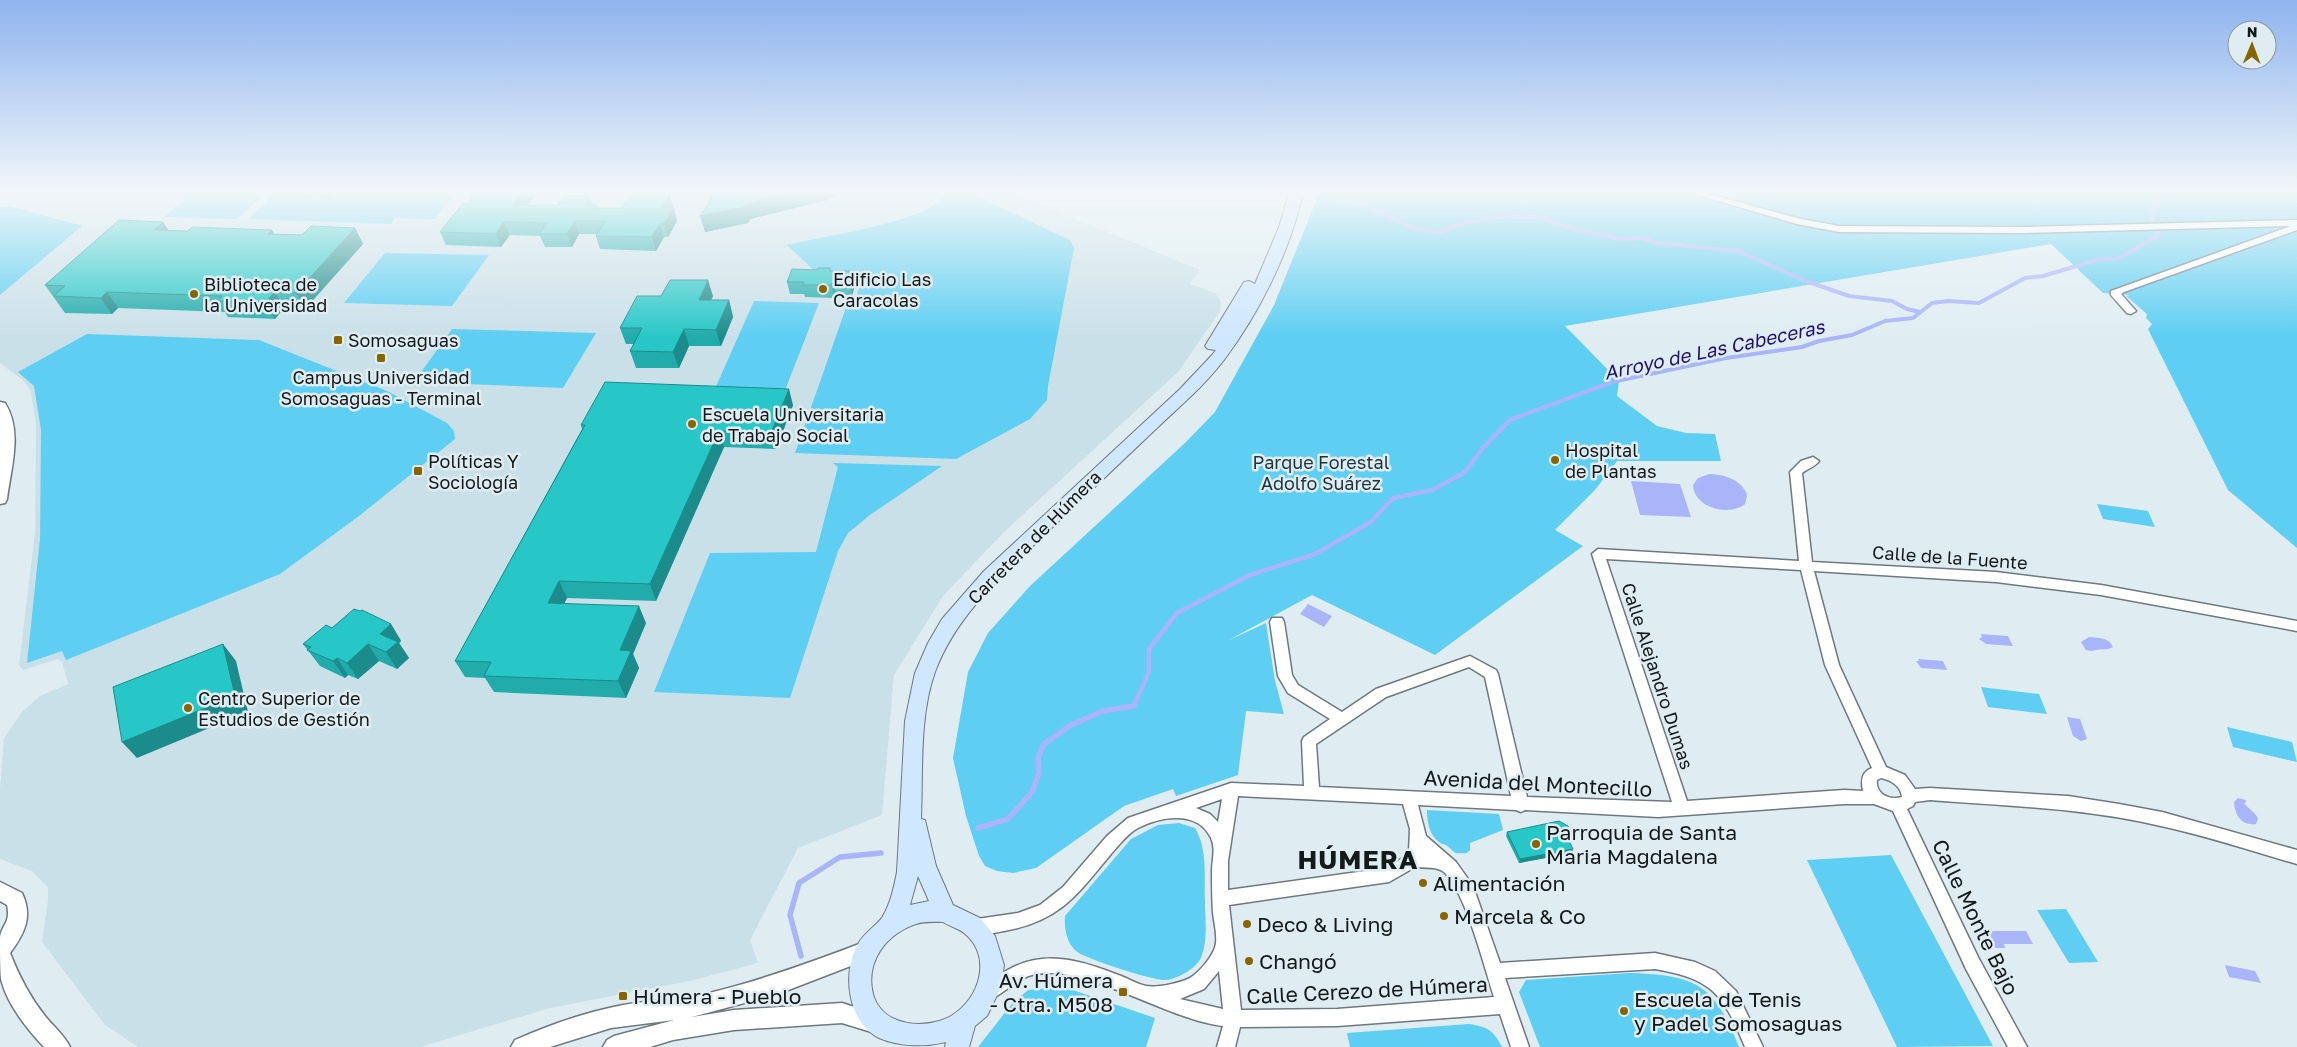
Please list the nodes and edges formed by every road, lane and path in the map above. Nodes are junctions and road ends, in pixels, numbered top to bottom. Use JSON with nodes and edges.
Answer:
{"nodes":[{"id":1,"x":1272,"y":240,"type":"edge"},
{"id":2,"x":2261,"y":240,"type":"edge"},
{"id":3,"x":2131,"y":311,"type":"dead end"},
{"id":4,"x":0,"y":406,"type":"edge"},
{"id":5,"x":1813,"y":461,"type":"dead end"},
{"id":6,"x":0,"y":499,"type":"edge"},
{"id":7,"x":1598,"y":554,"type":"joint"},
{"id":8,"x":1806,"y":566,"type":"junction"},
{"id":9,"x":1276,"y":622,"type":"dead end"},
{"id":10,"x":2297,"y":626,"type":"edge"},
{"id":11,"x":1342,"y":719,"type":"junction"},
{"id":12,"x":1881,"y":772,"type":"junction"},
{"id":13,"x":1231,"y":789,"type":"junction"},
{"id":14,"x":1312,"y":793,"type":"junction"},
{"id":15,"x":1873,"y":793,"type":"junction"},
{"id":16,"x":1905,"y":795,"type":"junction"},
{"id":17,"x":1408,"y":798,"type":"junction"},
{"id":18,"x":912,"y":801,"type":"junction"},
{"id":19,"x":1521,"y":804,"type":"junction"},
{"id":20,"x":1682,"y":809,"type":"junction"},
{"id":21,"x":1162,"y":811,"type":"junction"},
{"id":22,"x":1418,"y":839,"type":"junction"},
{"id":23,"x":1222,"y":846,"type":"junction"},
{"id":24,"x":2297,"y":857,"type":"edge"},
{"id":25,"x":1412,"y":860,"type":"junction"},
{"id":26,"x":1450,"y":867,"type":"junction"},
{"id":27,"x":0,"y":891,"type":"edge"},
{"id":28,"x":1220,"y":899,"type":"junction"},
{"id":29,"x":944,"y":912,"type":"junction"},
{"id":30,"x":891,"y":924,"type":"junction"},
{"id":31,"x":977,"y":927,"type":"junction"},
{"id":32,"x":1225,"y":945,"type":"junction"},
{"id":33,"x":867,"y":950,"type":"junction"},
{"id":34,"x":0,"y":952,"type":"edge"},
{"id":35,"x":1494,"y":971,"type":"junction"},
{"id":36,"x":987,"y":993,"type":"junction"},
{"id":37,"x":1142,"y":993,"type":"junction"},
{"id":38,"x":1504,"y":1005,"type":"junction"},
{"id":39,"x":1233,"y":1020,"type":"junction"},
{"id":40,"x":964,"y":1022,"type":"junction"},
{"id":41,"x":893,"y":1035,"type":"edge"},
{"id":42,"x":59,"y":1047,"type":"edge"},
{"id":43,"x":522,"y":1047,"type":"edge"},
{"id":44,"x":614,"y":1047,"type":"edge"},
{"id":45,"x":957,"y":1047,"type":"edge"},
{"id":46,"x":1226,"y":1047,"type":"edge"},
{"id":47,"x":1520,"y":1047,"type":"edge"},
{"id":48,"x":1754,"y":1047,"type":"edge"},
{"id":49,"x":2018,"y":1047,"type":"edge"}],
"edges":[{"from":1,"to":18,"type":"main road","name":"Carretera de Húmera"},
{"from":2,"to":3,"type":"street"},
{"from":4,"to":6,"type":"street"},
{"from":5,"to":8,"type":"street"},
{"from":7,"to":8,"type":"street","name":"Calle de la Fuente"},
{"from":7,"to":20,"type":"street","name":"Calle Alejandro Dumas"},
{"from":8,"to":10,"type":"street","name":"Calle de la Fuente"},
{"from":8,"to":12,"type":"street"},
{"from":9,"to":11,"type":"street"},
{"from":11,"to":14,"type":"street"},
{"from":11,"to":19,"type":"street"},
{"from":12,"to":15,"type":"street"},
{"from":12,"to":16,"type":"street"},
{"from":13,"to":14,"type":"street","name":"Avenida del Montecillo"},
{"from":13,"to":21,"type":"street"},
{"from":13,"to":23,"type":"street"},
{"from":14,"to":17,"type":"street","name":"Avenida del Montecillo"},
{"from":15,"to":16,"type":"street","name":"Avenida del Montecillo"},
{"from":15,"to":20,"type":"street","name":"Avenida del Montecillo"},
{"from":16,"to":24,"type":"street"},
{"from":16,"to":49,"type":"street","name":"Calle Monte Bajo"},
{"from":17,"to":19,"type":"street","name":"Avenida del Montecillo"},
{"from":17,"to":22,"type":"street"},
{"from":18,"to":29,"type":"main road","name":"Carretera de Húmera"},
{"from":18,"to":30,"type":"main road","name":"Carretera de Húmera"},
{"from":19,"to":20,"type":"street","name":"Avenida del Montecillo"},
{"from":21,"to":23,"type":"street"},
{"from":21,"to":31,"type":"street"},
{"from":22,"to":25,"type":"street"},
{"from":22,"to":26,"type":"street"},
{"from":23,"to":28,"type":"street"},
{"from":25,"to":26,"type":"street"},
{"from":25,"to":28,"type":"street"},
{"from":26,"to":35,"type":"street"},
{"from":27,"to":34,"type":"street"},
{"from":28,"to":32,"type":"street"},
{"from":29,"to":30,"type":"main road"},
{"from":29,"to":31,"type":"main road"},
{"from":30,"to":33,"type":"main road"},
{"from":31,"to":36,"type":"main road"},
{"from":32,"to":37,"type":"street"},
{"from":32,"to":39,"type":"street"},
{"from":33,"to":41,"type":"main road"},
{"from":33,"to":43,"type":"street"},
{"from":34,"to":42,"type":"street"},
{"from":35,"to":38,"type":"street"},
{"from":35,"to":48,"type":"street"},
{"from":36,"to":37,"type":"street","name":"Calle Cerezo de Húmera"},
{"from":36,"to":40,"type":"main road"},
{"from":37,"to":39,"type":"street","name":"Calle Cerezo de Húmera"},
{"from":38,"to":39,"type":"street","name":"Calle Cerezo de Húmera"},
{"from":38,"to":47,"type":"street"},
{"from":39,"to":46,"type":"street"},
{"from":40,"to":41,"type":"main road"},
{"from":40,"to":45,"type":"main road"},
{"from":41,"to":44,"type":"street"}]}
